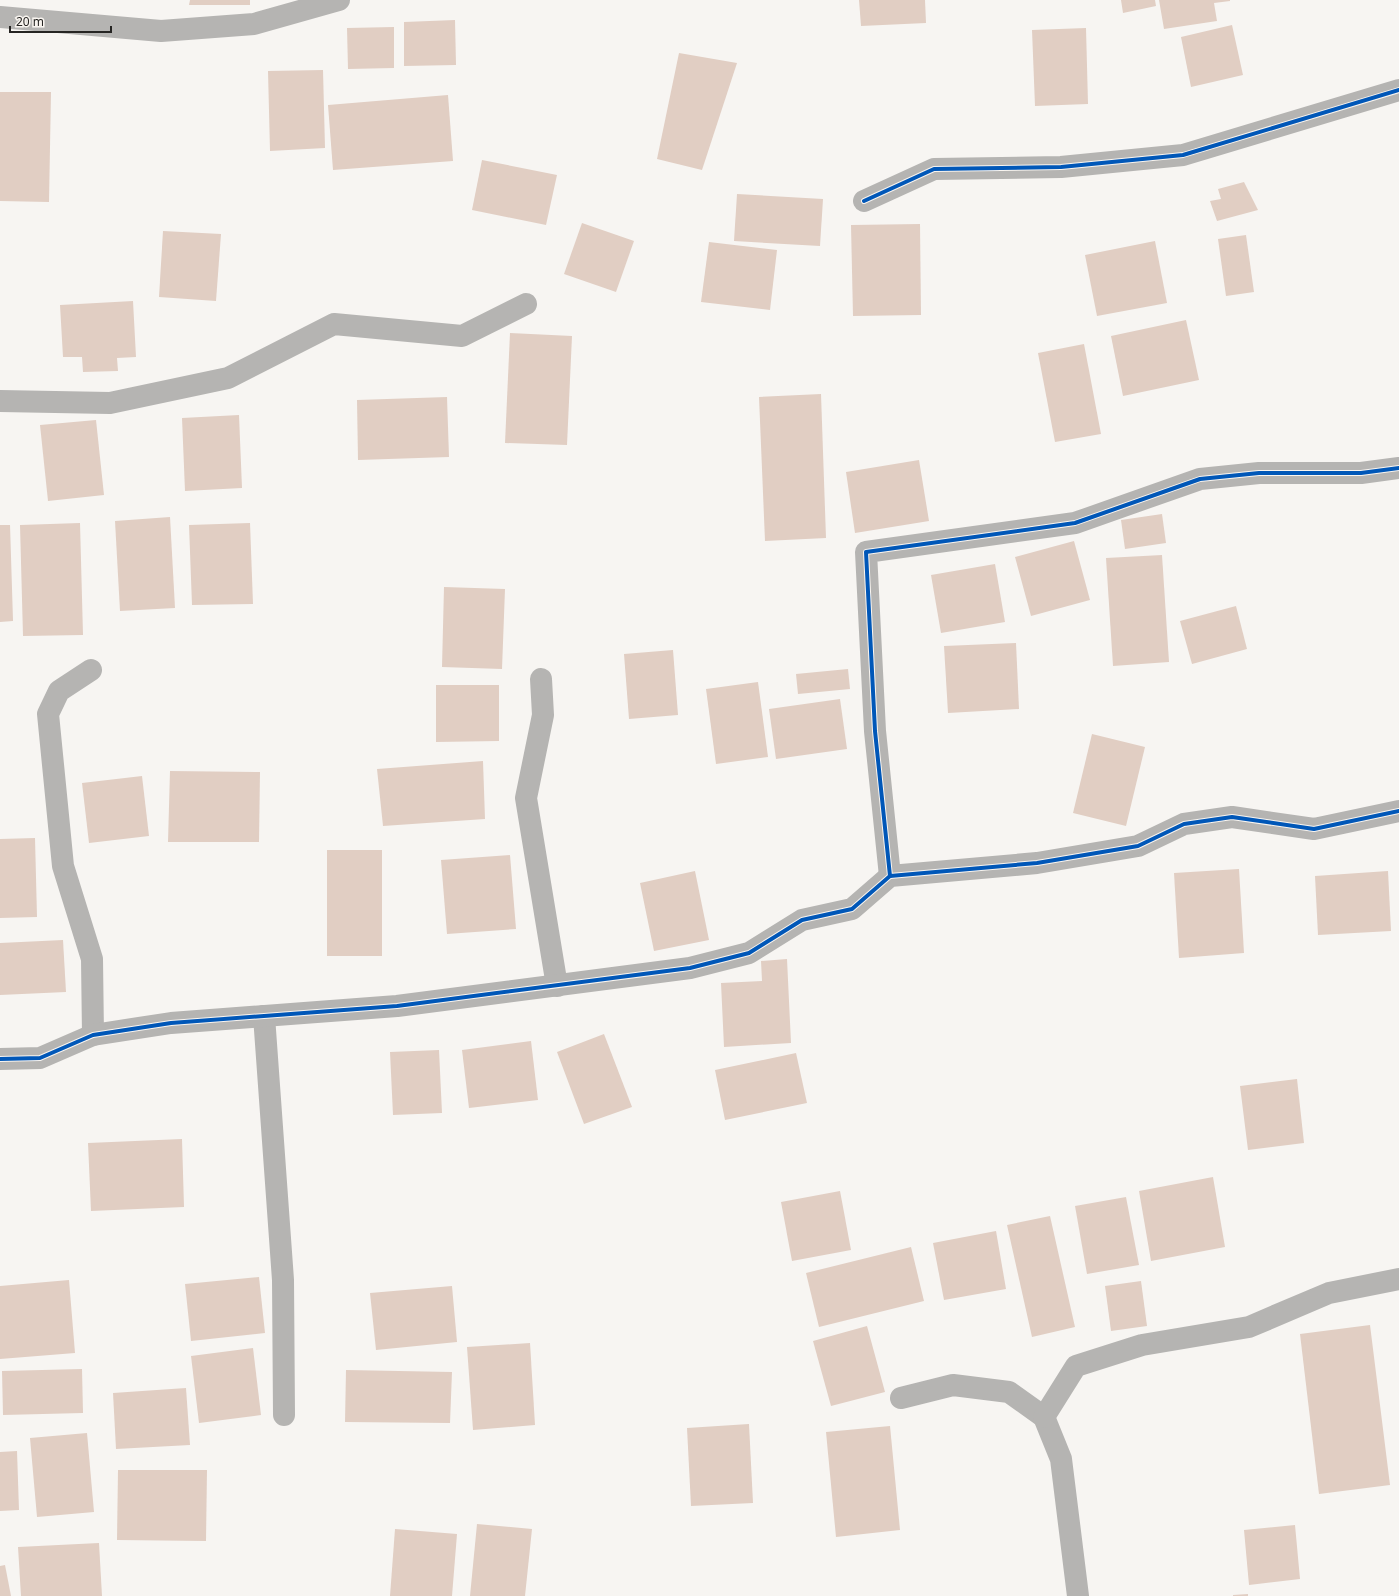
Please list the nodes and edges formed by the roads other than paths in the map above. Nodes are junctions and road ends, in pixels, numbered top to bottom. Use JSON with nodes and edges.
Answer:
{"nodes":[{"id":1,"x":339,"y":0,"type":"edge"},
{"id":2,"x":0,"y":17,"type":"edge"},
{"id":3,"x":1399,"y":90,"type":"edge"},
{"id":4,"x":864,"y":201,"type":"dead end"},
{"id":5,"x":526,"y":304,"type":"dead end"},
{"id":6,"x":0,"y":401,"type":"edge"},
{"id":7,"x":1399,"y":468,"type":"edge"},
{"id":8,"x":91,"y":670,"type":"dead end"},
{"id":9,"x":541,"y":679,"type":"dead end"},
{"id":10,"x":1399,"y":811,"type":"edge"},
{"id":11,"x":890,"y":876,"type":"junction"},
{"id":12,"x":557,"y":986,"type":"junction"},
{"id":13,"x":264,"y":1016,"type":"junction"},
{"id":14,"x":93,"y":1035,"type":"junction"},
{"id":15,"x":0,"y":1059,"type":"edge"},
{"id":16,"x":1399,"y":1280,"type":"edge"},
{"id":17,"x":901,"y":1398,"type":"dead end"},
{"id":18,"x":284,"y":1415,"type":"dead end"},
{"id":19,"x":1044,"y":1417,"type":"junction"},
{"id":20,"x":1078,"y":1596,"type":"edge"}],
"edges":[{"from":1,"to":2,"type":"street"},
{"from":3,"to":4,"type":"street"},
{"from":5,"to":6,"type":"street"},
{"from":7,"to":11,"type":"street"},
{"from":8,"to":14,"type":"street"},
{"from":9,"to":12,"type":"street"},
{"from":10,"to":11,"type":"street"},
{"from":11,"to":12,"type":"street"},
{"from":12,"to":13,"type":"street"},
{"from":13,"to":14,"type":"street"},
{"from":13,"to":18,"type":"street"},
{"from":14,"to":15,"type":"street"},
{"from":16,"to":19,"type":"street"},
{"from":17,"to":19,"type":"street"},
{"from":19,"to":20,"type":"street"}]}
